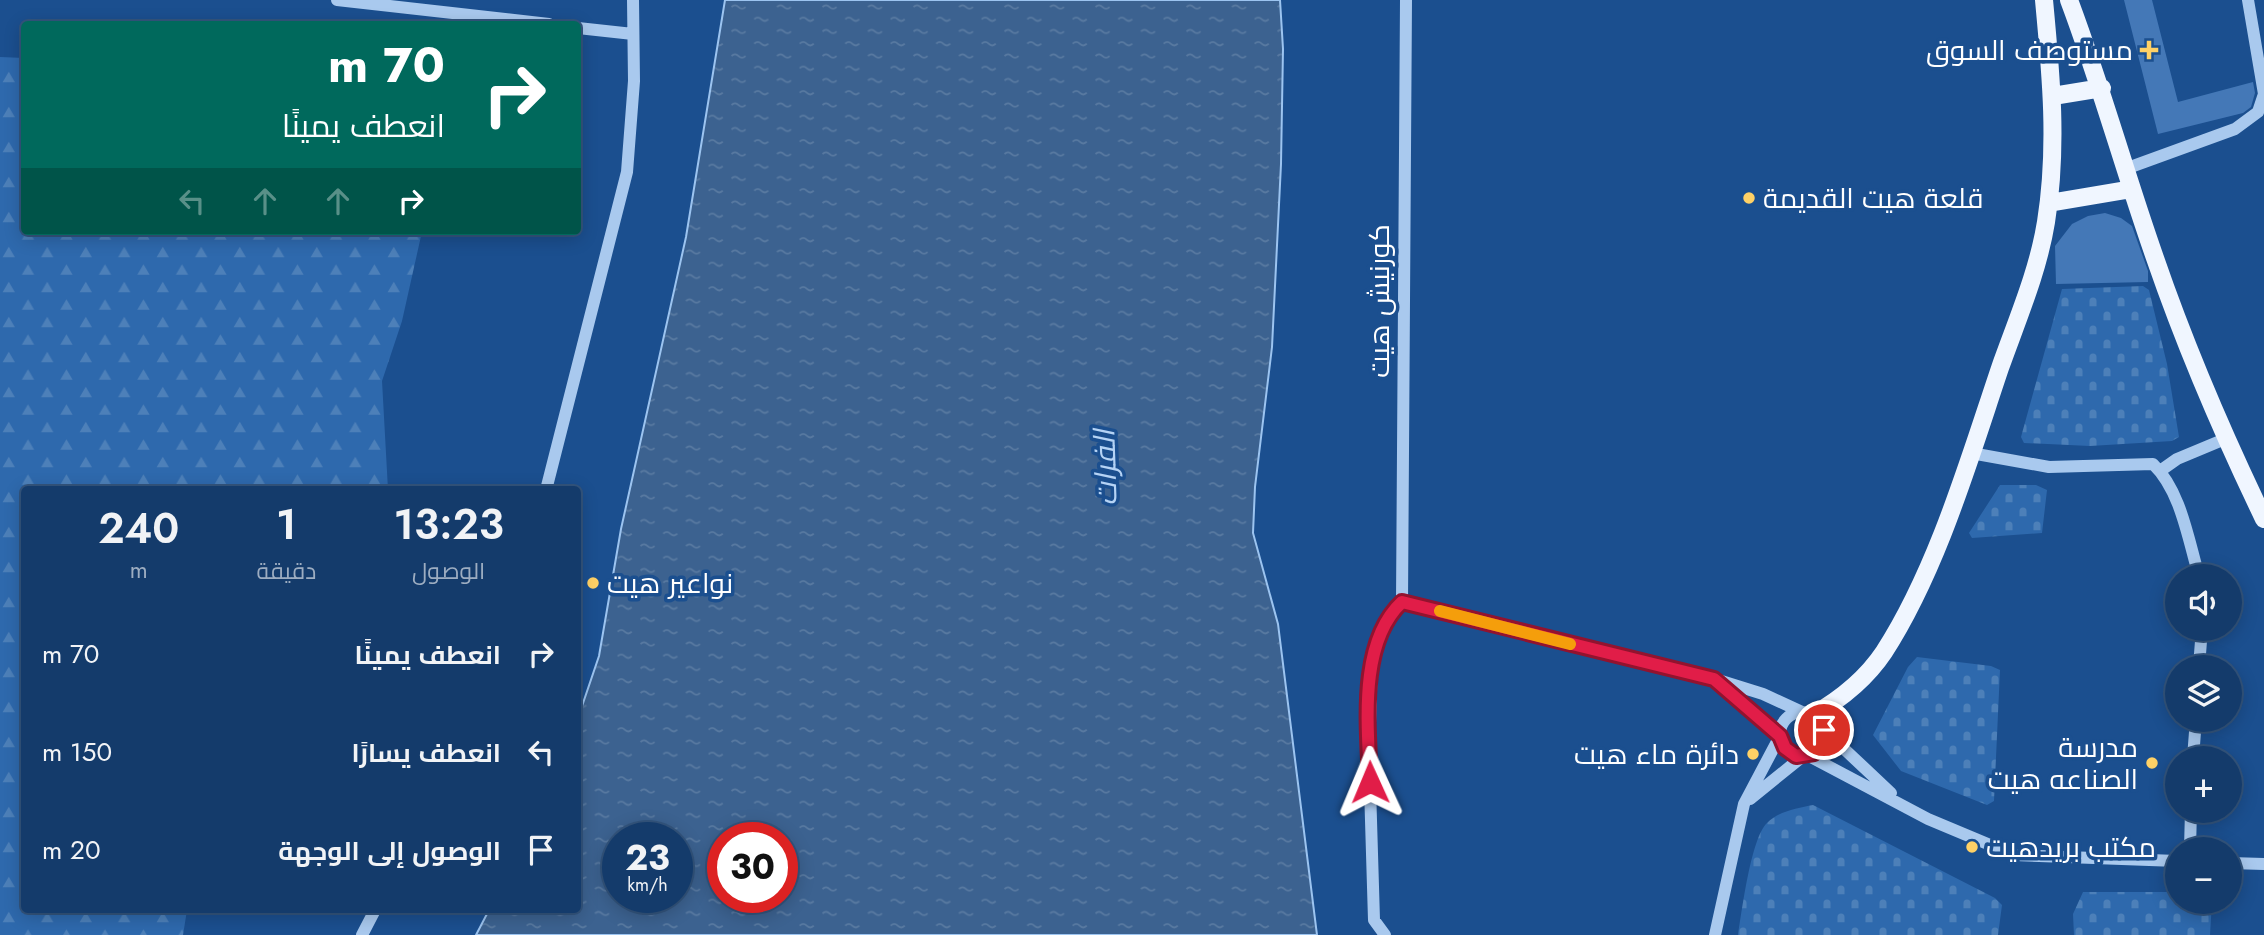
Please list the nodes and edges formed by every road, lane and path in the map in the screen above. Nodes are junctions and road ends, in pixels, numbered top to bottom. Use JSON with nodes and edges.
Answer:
{"nodes":[{"id":1,"x":337,"y":0,"type":"edge"},
{"id":2,"x":633,"y":0,"type":"edge"},
{"id":3,"x":1406,"y":0,"type":"edge"},
{"id":4,"x":2044,"y":0,"type":"edge"},
{"id":5,"x":2069,"y":0,"type":"edge"},
{"id":6,"x":2248,"y":0,"type":"edge"},
{"id":7,"x":522,"y":21,"type":"edge"},
{"id":8,"x":581,"y":28,"type":"edge"},
{"id":9,"x":633,"y":34,"type":"junction"},
{"id":10,"x":2102,"y":88,"type":"junction"},
{"id":11,"x":2053,"y":96,"type":"junction"},
{"id":12,"x":2125,"y":169,"type":"junction"},
{"id":13,"x":2132,"y":189,"type":"junction"},
{"id":14,"x":2049,"y":203,"type":"junction"},
{"id":15,"x":2225,"y":439,"type":"junction"},
{"id":16,"x":1971,"y":453,"type":"junction"},
{"id":17,"x":2160,"y":471,"type":"junction"},
{"id":18,"x":547,"y":486,"type":"edge"},
{"id":19,"x":2264,"y":519,"type":"edge"},
{"id":20,"x":2195,"y":564,"type":"edge"},
{"id":21,"x":1402,"y":602,"type":"junction"},
{"id":22,"x":1714,"y":679,"type":"junction"},
{"id":23,"x":1807,"y":713,"type":"junction"},
{"id":24,"x":1824,"y":730,"type":"junction"},
{"id":25,"x":1780,"y":736,"type":"junction"},
{"id":26,"x":1805,"y":756,"type":"junction"},
{"id":27,"x":1744,"y":804,"type":"junction"},
{"id":28,"x":1905,"y":805,"type":"junction"},
{"id":29,"x":2165,"y":861,"type":"edge"},
{"id":30,"x":2242,"y":863,"type":"edge"},
{"id":31,"x":2264,"y":864,"type":"edge"},
{"id":32,"x":373,"y":913,"type":"edge"},
{"id":33,"x":362,"y":935,"type":"edge"},
{"id":34,"x":1385,"y":935,"type":"edge"},
{"id":35,"x":1715,"y":935,"type":"edge"}],
"edges":[{"from":1,"to":7,"type":"street"},
{"from":2,"to":9,"type":"street"},
{"from":3,"to":21,"type":"street","name":"كورنيش هيت"},
{"from":4,"to":11,"type":"main road"},
{"from":5,"to":10,"type":"main road"},
{"from":6,"to":12,"type":"street"},
{"from":8,"to":9,"type":"street"},
{"from":9,"to":18,"type":"street"},
{"from":10,"to":11,"type":"main road"},
{"from":10,"to":12,"type":"main road"},
{"from":11,"to":14,"type":"main road"},
{"from":12,"to":13,"type":"main road"},
{"from":13,"to":14,"type":"main road"},
{"from":13,"to":15,"type":"main road"},
{"from":14,"to":16,"type":"main road"},
{"from":15,"to":17,"type":"street"},
{"from":15,"to":19,"type":"main road"},
{"from":16,"to":17,"type":"street"},
{"from":16,"to":23,"type":"main road"},
{"from":17,"to":20,"type":"street"},
{"from":21,"to":22,"type":"street"},
{"from":21,"to":34,"type":"street"},
{"from":22,"to":23,"type":"street"},
{"from":22,"to":25,"type":"street"},
{"from":23,"to":24,"type":"street"},
{"from":23,"to":25,"type":"street"},
{"from":24,"to":26,"type":"street"},
{"from":24,"to":28,"type":"street"},
{"from":25,"to":26,"type":"street"},
{"from":25,"to":27,"type":"street"},
{"from":26,"to":27,"type":"street"},
{"from":26,"to":28,"type":"street"},
{"from":27,"to":35,"type":"street"},
{"from":28,"to":29,"type":"street"},
{"from":30,"to":31,"type":"street"},
{"from":32,"to":33,"type":"street"}]}
